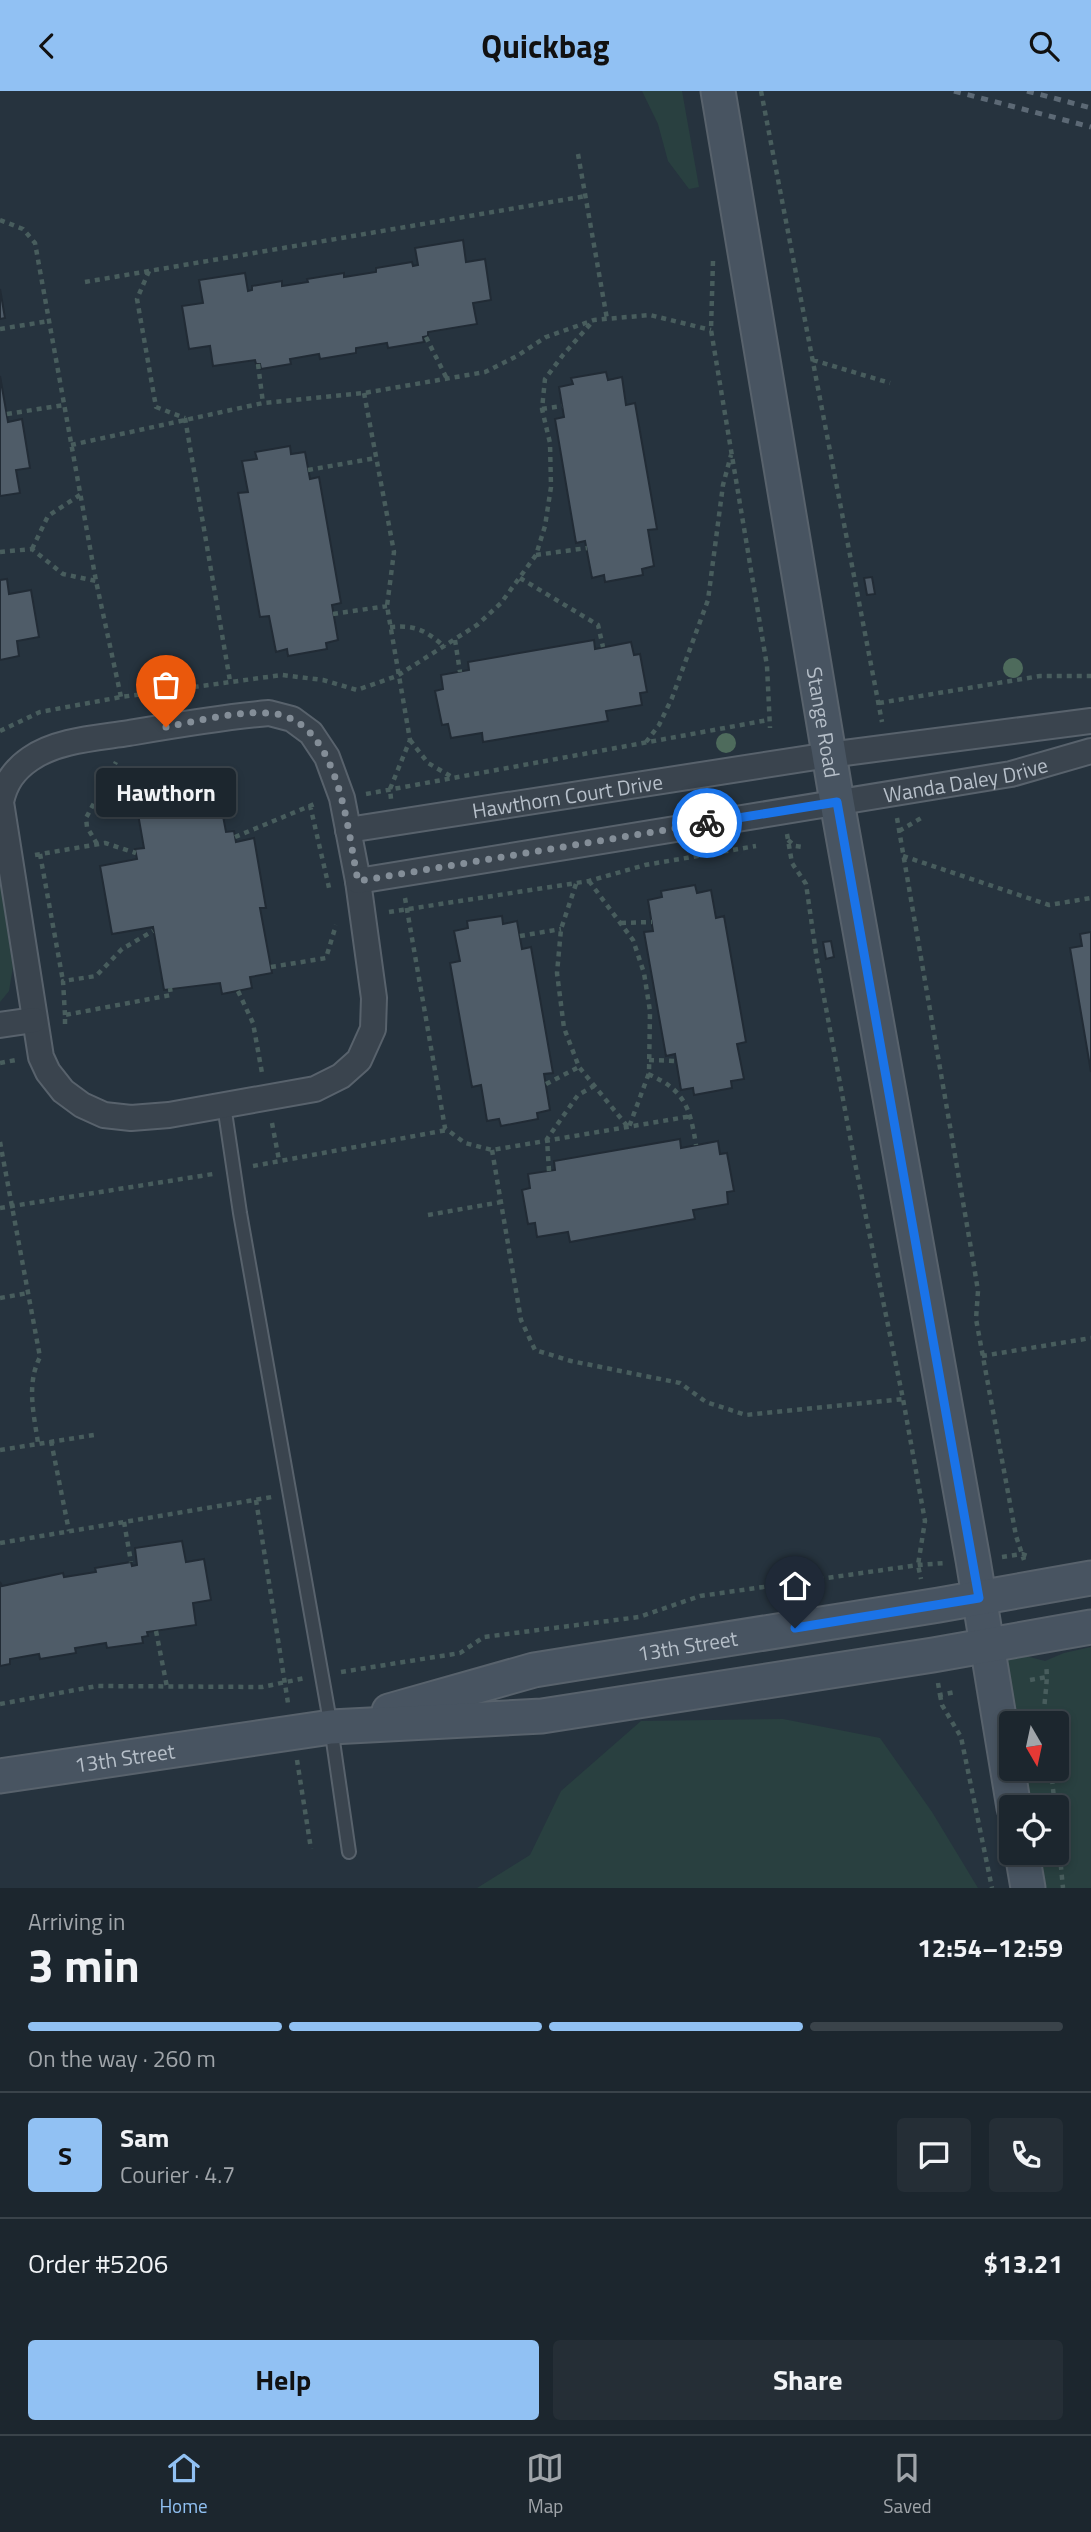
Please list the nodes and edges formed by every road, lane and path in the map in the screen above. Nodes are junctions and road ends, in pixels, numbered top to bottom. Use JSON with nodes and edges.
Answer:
{"nodes":[{"id":1,"x":718,"y":91,"type":"edge"},
{"id":2,"x":761,"y":91,"type":"edge"},
{"id":3,"x":578,"y":154,"type":"dead end"},
{"id":4,"x":586,"y":196,"type":"junction"},
{"id":5,"x":0,"y":220,"type":"edge"},
{"id":6,"x":713,"y":259,"type":"dead end"},
{"id":7,"x":149,"y":271,"type":"junction"},
{"id":8,"x":85,"y":282,"type":"dead end"},
{"id":9,"x":607,"y":319,"type":"junction"},
{"id":10,"x":594,"y":320,"type":"junction"},
{"id":11,"x":49,"y":321,"type":"junction"},
{"id":12,"x":0,"y":329,"type":"edge"},
{"id":13,"x":711,"y":330,"type":"junction"},
{"id":14,"x":426,"y":337,"type":"dead end"},
{"id":15,"x":813,"y":360,"type":"junction"},
{"id":16,"x":258,"y":364,"type":"dead end"},
{"id":17,"x":446,"y":377,"type":"junction"},
{"id":18,"x":890,"y":383,"type":"dead end"},
{"id":19,"x":364,"y":393,"type":"junction"},
{"id":20,"x":264,"y":403,"type":"junction"},
{"id":21,"x":64,"y":405,"type":"junction"},
{"id":22,"x":562,"y":406,"type":"dead end"},
{"id":23,"x":542,"y":409,"type":"junction"},
{"id":24,"x":7,"y":414,"type":"dead end"},
{"id":25,"x":185,"y":418,"type":"junction"},
{"id":26,"x":71,"y":445,"type":"junction"},
{"id":27,"x":732,"y":453,"type":"junction"},
{"id":28,"x":376,"y":458,"type":"junction"},
{"id":29,"x":308,"y":470,"type":"dead end"},
{"id":30,"x":80,"y":495,"type":"junction"},
{"id":31,"x":587,"y":548,"type":"dead end"},
{"id":32,"x":32,"y":549,"type":"junction"},
{"id":33,"x":0,"y":552,"type":"edge"},
{"id":34,"x":536,"y":555,"type":"junction"},
{"id":35,"x":520,"y":578,"type":"junction"},
{"id":36,"x":96,"y":581,"type":"junction"},
{"id":37,"x":387,"y":606,"type":"junction"},
{"id":38,"x":333,"y":614,"type":"dead end"},
{"id":39,"x":390,"y":627,"type":"junction"},
{"id":40,"x":455,"y":640,"type":"junction"},
{"id":41,"x":445,"y":647,"type":"junction"},
{"id":42,"x":603,"y":647,"type":"dead end"},
{"id":43,"x":460,"y":672,"type":"dead end"},
{"id":44,"x":397,"y":676,"type":"junction"},
{"id":45,"x":1091,"y":676,"type":"edge"},
{"id":46,"x":230,"y":681,"type":"junction"},
{"id":47,"x":121,"y":697,"type":"junction"},
{"id":48,"x":879,"y":703,"type":"junction"},
{"id":49,"x":882,"y":717,"type":"dead end"},
{"id":50,"x":768,"y":720,"type":"junction"},
{"id":51,"x":1091,"y":720,"type":"edge"},
{"id":52,"x":770,"y":728,"type":"dead end"},
{"id":53,"x":0,"y":731,"type":"edge"},
{"id":54,"x":121,"y":734,"type":"junction"},
{"id":55,"x":410,"y":740,"type":"junction"},
{"id":56,"x":645,"y":743,"type":"junction"},
{"id":57,"x":1091,"y":751,"type":"edge"},
{"id":58,"x":829,"y":755,"type":"junction"},
{"id":59,"x":453,"y":778,"type":"junction"},
{"id":60,"x":390,"y":789,"type":"junction"},
{"id":61,"x":342,"y":799,"type":"junction"},
{"id":62,"x":1,"y":802,"type":"edge"},
{"id":63,"x":837,"y":802,"type":"junction"},
{"id":64,"x":310,"y":805,"type":"junction"},
{"id":65,"x":394,"y":823,"type":"junction"},
{"id":66,"x":348,"y":830,"type":"junction"},
{"id":67,"x":899,"y":831,"type":"dead end"},
{"id":68,"x":235,"y":837,"type":"dead end"},
{"id":69,"x":787,"y":837,"type":"junction"},
{"id":70,"x":775,"y":842,"type":"dead end"},
{"id":71,"x":97,"y":844,"type":"junction"},
{"id":72,"x":762,"y":845,"type":"dead end"},
{"id":73,"x":803,"y":847,"type":"dead end"},
{"id":74,"x":136,"y":853,"type":"dead end"},
{"id":75,"x":40,"y":854,"type":"junction"},
{"id":76,"x":903,"y":856,"type":"junction"},
{"id":77,"x":10,"y":858,"type":"junction"},
{"id":78,"x":401,"y":874,"type":"junction"},
{"id":79,"x":358,"y":881,"type":"junction"},
{"id":80,"x":589,"y":881,"type":"junction"},
{"id":81,"x":576,"y":884,"type":"junction"},
{"id":82,"x":331,"y":895,"type":"dead end"},
{"id":83,"x":1091,"y":898,"type":"edge"},
{"id":84,"x":407,"y":910,"type":"junction"},
{"id":85,"x":363,"y":915,"type":"junction"},
{"id":86,"x":652,"y":922,"type":"dead end"},
{"id":87,"x":620,"y":923,"type":"junction"},
{"id":88,"x":561,"y":929,"type":"junction"},
{"id":89,"x":153,"y":931,"type":"dead end"},
{"id":90,"x":520,"y":936,"type":"dead end"},
{"id":91,"x":271,"y":967,"type":"dead end"},
{"id":92,"x":63,"y":981,"type":"junction"},
{"id":93,"x":170,"y":988,"type":"dead end"},
{"id":94,"x":65,"y":1015,"type":"junction"},
{"id":95,"x":34,"y":1020,"type":"junction"},
{"id":96,"x":0,"y":1025,"type":"edge"},
{"id":97,"x":65,"y":1027,"type":"dead end"},
{"id":98,"x":41,"y":1056,"type":"junction"},
{"id":99,"x":649,"y":1060,"type":"junction"},
{"id":100,"x":676,"y":1061,"type":"dead end"},
{"id":101,"x":0,"y":1063,"type":"edge"},
{"id":102,"x":579,"y":1067,"type":"junction"},
{"id":103,"x":648,"y":1074,"type":"junction"},
{"id":104,"x":545,"y":1084,"type":"dead end"},
{"id":105,"x":594,"y":1086,"type":"junction"},
{"id":106,"x":224,"y":1105,"type":"junction"},
{"id":107,"x":692,"y":1116,"type":"junction"},
{"id":108,"x":628,"y":1128,"type":"junction"},
{"id":109,"x":547,"y":1139,"type":"junction"},
{"id":110,"x":0,"y":1142,"type":"edge"},
{"id":111,"x":696,"y":1145,"type":"dead end"},
{"id":112,"x":492,"y":1150,"type":"junction"},
{"id":113,"x":549,"y":1171,"type":"dead end"},
{"id":114,"x":501,"y":1202,"type":"junction"},
{"id":115,"x":12,"y":1206,"type":"junction"},
{"id":116,"x":0,"y":1208,"type":"edge"},
{"id":117,"x":428,"y":1215,"type":"dead end"},
{"id":118,"x":28,"y":1293,"type":"junction"},
{"id":119,"x":0,"y":1298,"type":"edge"},
{"id":120,"x":1091,"y":1338,"type":"edge"},
{"id":121,"x":982,"y":1356,"type":"junction"},
{"id":122,"x":903,"y":1399,"type":"junction"},
{"id":123,"x":94,"y":1435,"type":"dead end"},
{"id":124,"x":51,"y":1441,"type":"junction"},
{"id":125,"x":38,"y":1443,"type":"junction"},
{"id":126,"x":0,"y":1450,"type":"edge"},
{"id":127,"x":290,"y":1494,"type":"junction"},
{"id":128,"x":256,"y":1500,"type":"junction"},
{"id":129,"x":124,"y":1522,"type":"junction"},
{"id":130,"x":69,"y":1531,"type":"junction"},
{"id":131,"x":0,"y":1543,"type":"edge"},
{"id":132,"x":1022,"y":1554,"type":"junction"},
{"id":133,"x":1011,"y":1556,"type":"dead end"},
{"id":134,"x":131,"y":1562,"type":"dead end"},
{"id":135,"x":935,"y":1564,"type":"dead end"},
{"id":136,"x":918,"y":1565,"type":"junction"},
{"id":137,"x":1025,"y":1567,"type":"dead end"},
{"id":138,"x":1091,"y":1578,"type":"edge"},
{"id":139,"x":979,"y":1598,"type":"junction"},
{"id":140,"x":1091,"y":1627,"type":"edge"},
{"id":141,"x":156,"y":1631,"type":"dead end"},
{"id":142,"x":987,"y":1646,"type":"junction"},
{"id":143,"x":1045,"y":1661,"type":"dead end"},
{"id":144,"x":322,"y":1674,"type":"junction"},
{"id":145,"x":1047,"y":1677,"type":"junction"},
{"id":146,"x":1030,"y":1680,"type":"dead end"},
{"id":147,"x":937,"y":1681,"type":"dead end"},
{"id":148,"x":285,"y":1682,"type":"junction"},
{"id":149,"x":167,"y":1686,"type":"junction"},
{"id":150,"x":955,"y":1692,"type":"dead end"},
{"id":151,"x":940,"y":1695,"type":"junction"},
{"id":152,"x":0,"y":1704,"type":"edge"},
{"id":153,"x":1044,"y":1711,"type":"edge"},
{"id":154,"x":331,"y":1727,"type":"junction"},
{"id":155,"x":292,"y":1733,"type":"junction"},
{"id":156,"x":0,"y":1776,"type":"edge"},
{"id":157,"x":1012,"y":1795,"type":"edge"},
{"id":158,"x":311,"y":1849,"type":"dead end"},
{"id":159,"x":349,"y":1851,"type":"dead end"},
{"id":160,"x":1024,"y":1865,"type":"edge"},
{"id":161,"x":1061,"y":1865,"type":"edge"},
{"id":162,"x":992,"y":1888,"type":"edge"},
{"id":163,"x":1028,"y":1888,"type":"edge"},
{"id":164,"x":1063,"y":1888,"type":"edge"}],
"edges":[{"from":1,"to":58,"type":"main road","name":"Stange Road"},
{"from":2,"to":15,"type":"path"},
{"from":3,"to":4,"type":"path"},
{"from":4,"to":7,"type":"path"},
{"from":4,"to":9,"type":"path"},
{"from":5,"to":11,"type":"path"},
{"from":6,"to":13,"type":"path"},
{"from":7,"to":8,"type":"path"},
{"from":7,"to":25,"type":"path"},
{"from":9,"to":10,"type":"path"},
{"from":9,"to":13,"type":"path"},
{"from":10,"to":17,"type":"path"},
{"from":10,"to":23,"type":"path"},
{"from":11,"to":12,"type":"path"},
{"from":11,"to":21,"type":"path"},
{"from":13,"to":27,"type":"path"},
{"from":14,"to":17,"type":"path"},
{"from":15,"to":18,"type":"path"},
{"from":15,"to":48,"type":"path"},
{"from":16,"to":20,"type":"path"},
{"from":17,"to":19,"type":"path"},
{"from":19,"to":20,"type":"path"},
{"from":19,"to":28,"type":"path"},
{"from":20,"to":25,"type":"path"},
{"from":21,"to":24,"type":"path"},
{"from":21,"to":26,"type":"path"},
{"from":22,"to":23,"type":"path"},
{"from":23,"to":34,"type":"path"},
{"from":25,"to":26,"type":"path"},
{"from":25,"to":46,"type":"path"},
{"from":26,"to":30,"type":"path"},
{"from":27,"to":50,"type":"path"},
{"from":27,"to":56,"type":"path"},
{"from":28,"to":29,"type":"path"},
{"from":28,"to":37,"type":"path"},
{"from":30,"to":32,"type":"path"},
{"from":30,"to":36,"type":"path"},
{"from":31,"to":34,"type":"path"},
{"from":32,"to":33,"type":"path"},
{"from":32,"to":36,"type":"path"},
{"from":34,"to":35,"type":"path"},
{"from":35,"to":40,"type":"path"},
{"from":35,"to":42,"type":"path"},
{"from":36,"to":47,"type":"path"},
{"from":37,"to":38,"type":"path"},
{"from":37,"to":39,"type":"path"},
{"from":39,"to":41,"type":"path"},
{"from":39,"to":44,"type":"path"},
{"from":40,"to":41,"type":"path"},
{"from":40,"to":43,"type":"path"},
{"from":41,"to":44,"type":"path"},
{"from":44,"to":46,"type":"path"},
{"from":44,"to":55,"type":"path"},
{"from":45,"to":48,"type":"path"},
{"from":46,"to":47,"type":"path"},
{"from":47,"to":53,"type":"path"},
{"from":48,"to":49,"type":"path"},
{"from":50,"to":52,"type":"path"},
{"from":50,"to":56,"type":"path"},
{"from":51,"to":58,"type":"street","name":"Hawthorn Court Drive"},
{"from":54,"to":61,"type":"street"},
{"from":54,"to":62,"type":"street"},
{"from":54,"to":71,"type":"path"},
{"from":55,"to":59,"type":"path"},
{"from":55,"to":60,"type":"path"},
{"from":56,"to":59,"type":"path"},
{"from":57,"to":63,"type":"street","name":"Wanda Daley Drive"},
{"from":58,"to":63,"type":"main road","name":"Stange Road"},
{"from":58,"to":65,"type":"street","name":"Hawthorn Court Drive"},
{"from":59,"to":60,"type":"path"},
{"from":60,"to":61,"type":"path"},
{"from":60,"to":65,"type":"path"},
{"from":61,"to":64,"type":"path"},
{"from":61,"to":66,"type":"street"},
{"from":62,"to":77,"type":"street"},
{"from":63,"to":78,"type":"street"},
{"from":63,"to":139,"type":"main road","name":"Stange Road"},
{"from":64,"to":68,"type":"path"},
{"from":64,"to":82,"type":"path"},
{"from":65,"to":66,"type":"street","name":"Hawthorn Court Drive"},
{"from":66,"to":79,"type":"street"},
{"from":67,"to":76,"type":"path"},
{"from":69,"to":70,"type":"path"},
{"from":69,"to":73,"type":"path"},
{"from":69,"to":122,"type":"path"},
{"from":71,"to":74,"type":"path"},
{"from":71,"to":75,"type":"path"},
{"from":72,"to":80,"type":"path"},
{"from":75,"to":77,"type":"path"},
{"from":75,"to":92,"type":"path"},
{"from":76,"to":83,"type":"path"},
{"from":76,"to":121,"type":"path"},
{"from":77,"to":95,"type":"street"},
{"from":78,"to":79,"type":"street"},
{"from":78,"to":84,"type":"path"},
{"from":79,"to":85,"type":"street"},
{"from":80,"to":81,"type":"path"},
{"from":80,"to":87,"type":"path"},
{"from":81,"to":84,"type":"path"},
{"from":81,"to":88,"type":"path"},
{"from":84,"to":85,"type":"path"},
{"from":84,"to":112,"type":"path"},
{"from":85,"to":91,"type":"path"},
{"from":85,"to":106,"type":"street"},
{"from":86,"to":87,"type":"path"},
{"from":87,"to":99,"type":"path"},
{"from":88,"to":90,"type":"path"},
{"from":88,"to":102,"type":"path"},
{"from":89,"to":92,"type":"path"},
{"from":92,"to":94,"type":"path"},
{"from":93,"to":94,"type":"path"},
{"from":94,"to":97,"type":"path"},
{"from":95,"to":96,"type":"street"},
{"from":95,"to":98,"type":"street"},
{"from":98,"to":101,"type":"path"},
{"from":98,"to":106,"type":"street"},
{"from":99,"to":100,"type":"path"},
{"from":99,"to":103,"type":"path"},
{"from":102,"to":104,"type":"path"},
{"from":102,"to":105,"type":"path"},
{"from":103,"to":107,"type":"path"},
{"from":103,"to":108,"type":"path"},
{"from":105,"to":108,"type":"path"},
{"from":105,"to":109,"type":"path"},
{"from":106,"to":127,"type":"lane"},
{"from":107,"to":108,"type":"path"},
{"from":107,"to":111,"type":"path"},
{"from":108,"to":109,"type":"path"},
{"from":109,"to":112,"type":"path"},
{"from":109,"to":113,"type":"path"},
{"from":110,"to":115,"type":"path"},
{"from":112,"to":114,"type":"path"},
{"from":114,"to":117,"type":"path"},
{"from":114,"to":122,"type":"path"},
{"from":115,"to":116,"type":"path"},
{"from":115,"to":118,"type":"path"},
{"from":118,"to":119,"type":"path"},
{"from":118,"to":125,"type":"path"},
{"from":120,"to":121,"type":"path"},
{"from":121,"to":132,"type":"path"},
{"from":122,"to":136,"type":"path"},
{"from":123,"to":124,"type":"path"},
{"from":124,"to":125,"type":"path"},
{"from":124,"to":130,"type":"path"},
{"from":125,"to":126,"type":"path"},
{"from":127,"to":128,"type":"path"},
{"from":127,"to":144,"type":"lane"},
{"from":128,"to":129,"type":"path"},
{"from":128,"to":148,"type":"path"},
{"from":129,"to":130,"type":"path"},
{"from":129,"to":134,"type":"path"},
{"from":130,"to":131,"type":"path"},
{"from":132,"to":133,"type":"path"},
{"from":132,"to":137,"type":"path"},
{"from":135,"to":136,"type":"path"},
{"from":136,"to":144,"type":"path"},
{"from":138,"to":139,"type":"main road","name":"13th Street"},
{"from":139,"to":142,"type":"main road","name":"Stange Road"},
{"from":139,"to":154,"type":"main road","name":"13th Street"},
{"from":140,"to":142,"type":"main road","name":"13th Street"},
{"from":141,"to":149,"type":"path"},
{"from":142,"to":154,"type":"main road","name":"13th Street"},
{"from":142,"to":157,"type":"main road","name":"Stange Road"},
{"from":143,"to":145,"type":"path"},
{"from":144,"to":148,"type":"path"},
{"from":144,"to":154,"type":"lane"},
{"from":145,"to":146,"type":"path"},
{"from":145,"to":153,"type":"path"},
{"from":147,"to":151,"type":"path"},
{"from":148,"to":149,"type":"path"},
{"from":148,"to":155,"type":"path"},
{"from":149,"to":152,"type":"path"},
{"from":150,"to":151,"type":"path"},
{"from":151,"to":162,"type":"path"},
{"from":154,"to":155,"type":"main road","name":"13th Street"},
{"from":154,"to":159,"type":"lane"},
{"from":155,"to":156,"type":"main road","name":"13th Street"},
{"from":155,"to":158,"type":"path"},
{"from":160,"to":163,"type":"main road"},
{"from":161,"to":164,"type":"path"}]}
